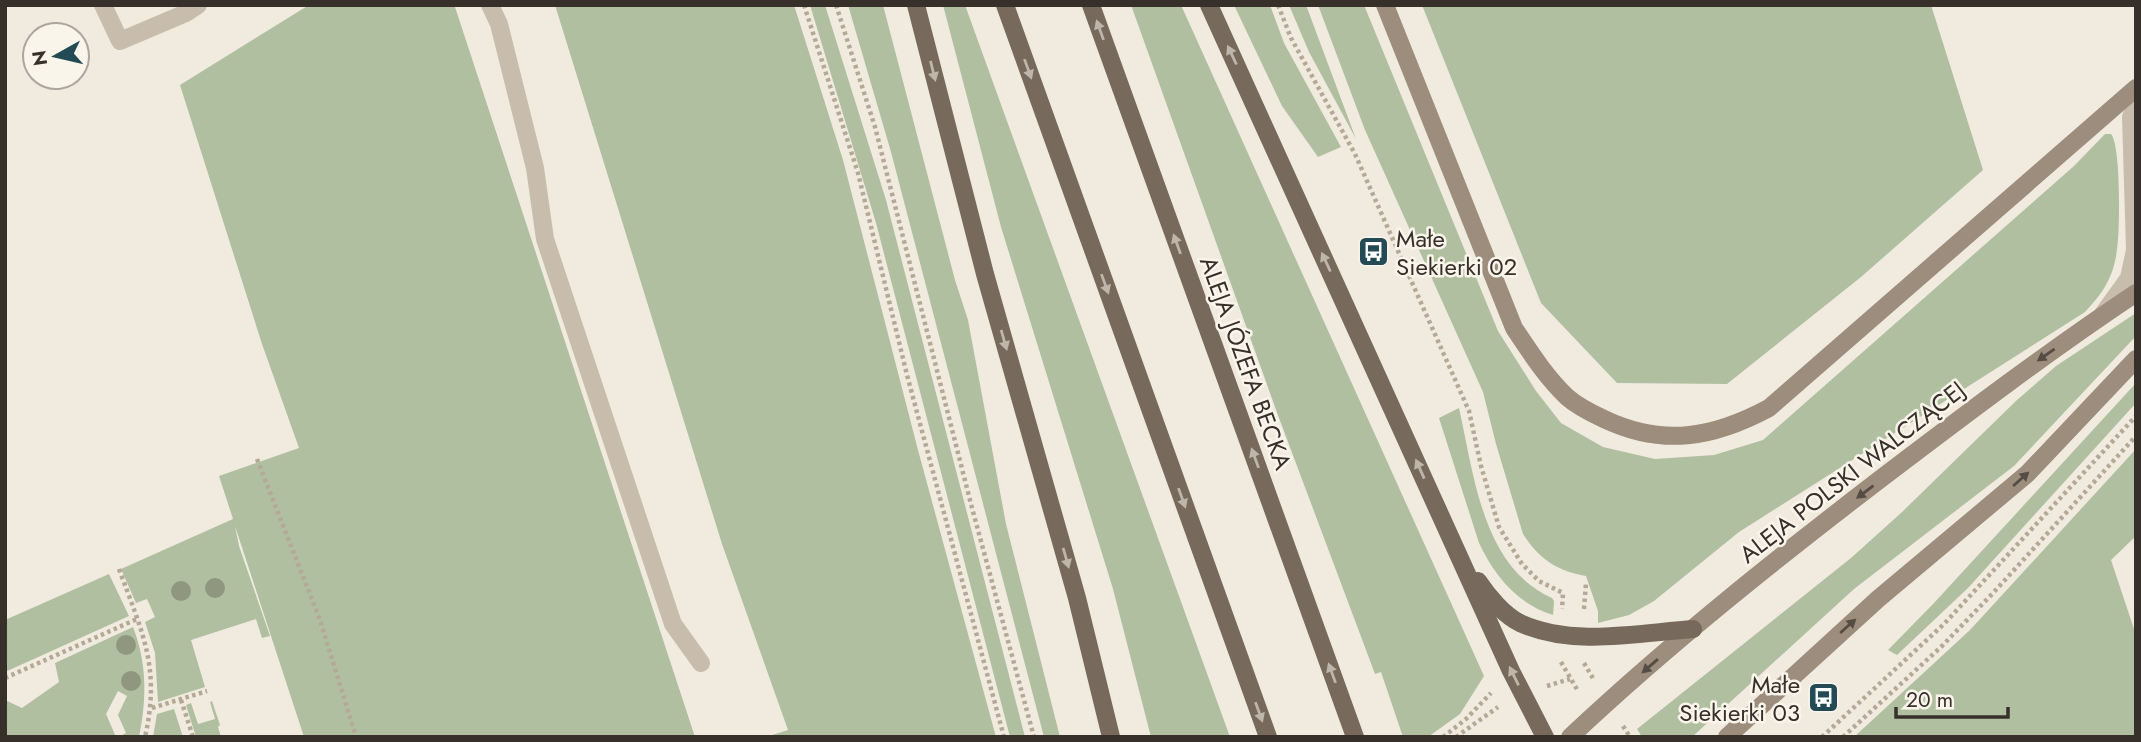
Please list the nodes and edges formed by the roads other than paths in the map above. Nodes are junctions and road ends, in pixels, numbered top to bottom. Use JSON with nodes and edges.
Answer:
{"nodes":[{"id":1,"x":103,"y":5,"type":"edge"},
{"id":2,"x":198,"y":5,"type":"edge"},
{"id":3,"x":490,"y":5,"type":"edge"},
{"id":4,"x":916,"y":5,"type":"edge"},
{"id":5,"x":1005,"y":5,"type":"edge"},
{"id":6,"x":1091,"y":5,"type":"edge"},
{"id":7,"x":1209,"y":5,"type":"edge"},
{"id":8,"x":1385,"y":5,"type":"edge"},
{"id":9,"x":2136,"y":88,"type":"edge"},
{"id":10,"x":2136,"y":107,"type":"edge"},
{"id":11,"x":2136,"y":293,"type":"edge"},
{"id":12,"x":2102,"y":316,"type":"junction"},
{"id":13,"x":2136,"y":359,"type":"edge"},
{"id":14,"x":1451,"y":539,"type":"junction"},
{"id":15,"x":1693,"y":629,"type":"junction"},
{"id":16,"x":701,"y":663,"type":"dead end"},
{"id":17,"x":1111,"y":737,"type":"edge"},
{"id":18,"x":1268,"y":737,"type":"edge"},
{"id":19,"x":1355,"y":737,"type":"edge"},
{"id":20,"x":1545,"y":737,"type":"edge"},
{"id":21,"x":1570,"y":737,"type":"edge"},
{"id":22,"x":1727,"y":737,"type":"edge"}],
"edges":[{"from":1,"to":2,"type":"street"},
{"from":3,"to":16,"type":"street"},
{"from":4,"to":17,"type":"main road","one_way":true},
{"from":5,"to":18,"type":"main road","one_way":true},
{"from":19,"to":6,"type":"main road","name":"ALEJA JÓZEFA BECKA","one_way":true},
{"from":14,"to":7,"type":"main road","one_way":true},
{"from":8,"to":9,"type":"street"},
{"from":10,"to":12,"type":"street"},
{"from":11,"to":12,"type":"street","name":"ALEJA POLSKI WALCZĄCEJ"},
{"from":12,"to":15,"type":"street","name":"ALEJA POLSKI WALCZĄCEJ","one_way":true},
{"from":22,"to":13,"type":"street","one_way":true},
{"from":14,"to":15,"type":"main road"},
{"from":20,"to":14,"type":"main road","one_way":true},
{"from":15,"to":21,"type":"street","name":"ALEJA POLSKI WALCZĄCEJ","one_way":true}]}
